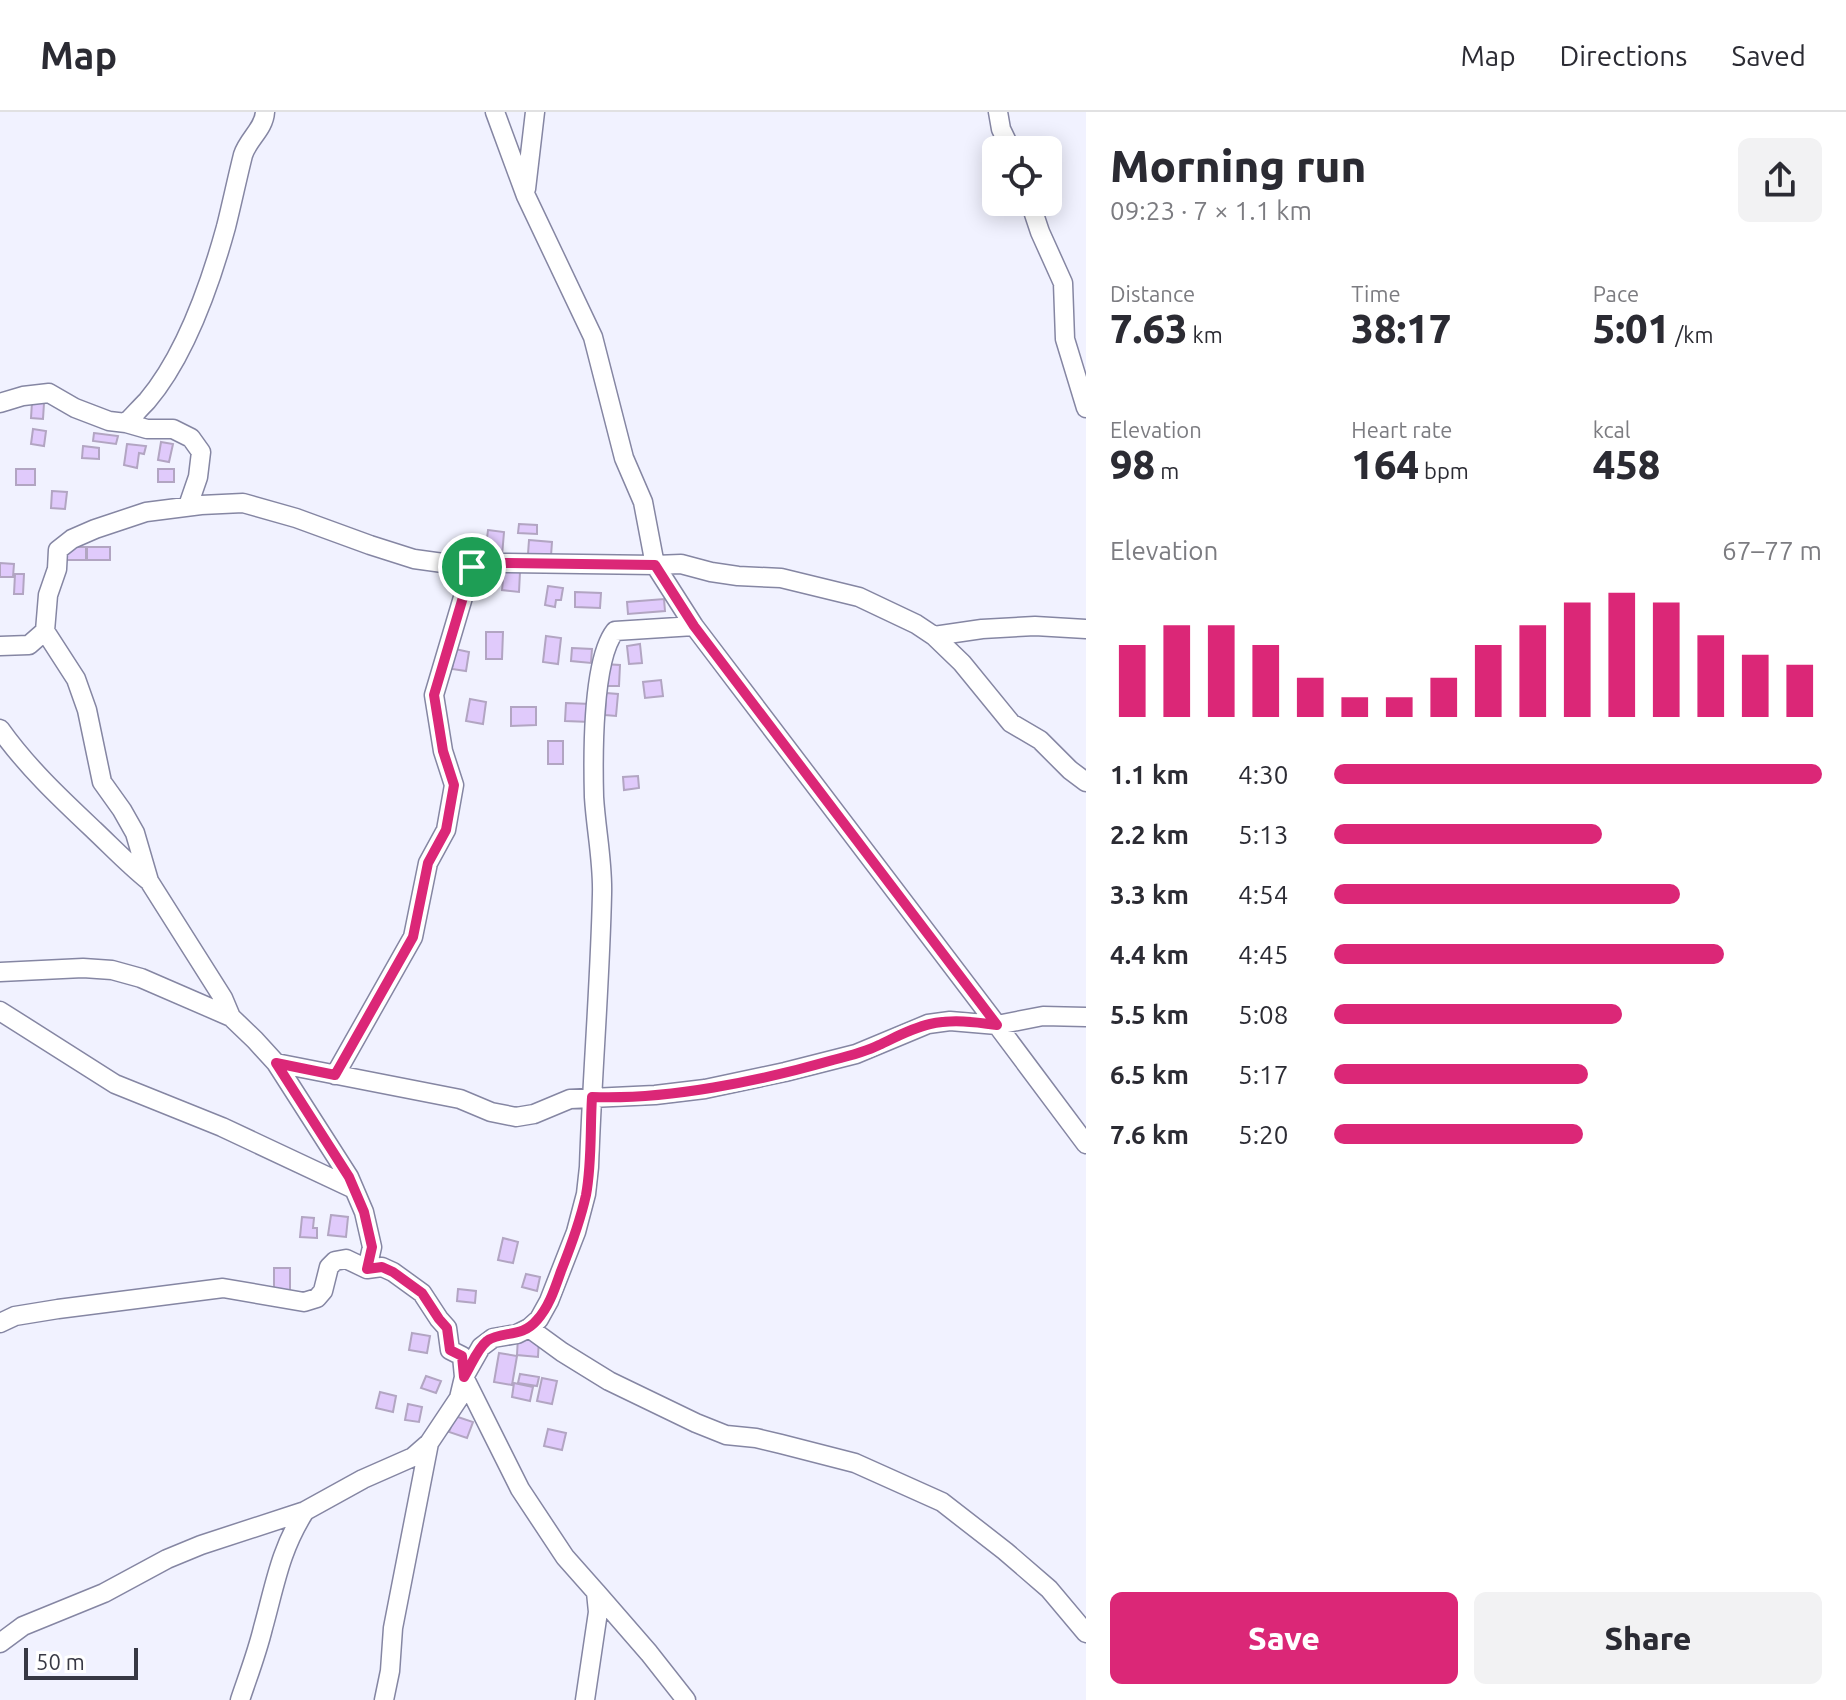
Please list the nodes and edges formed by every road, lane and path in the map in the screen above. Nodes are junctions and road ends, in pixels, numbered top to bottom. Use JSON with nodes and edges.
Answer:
{"nodes":[{"id":1,"x":265,"y":112,"type":"edge"},
{"id":2,"x":495,"y":112,"type":"edge"},
{"id":3,"x":535,"y":112,"type":"edge"},
{"id":4,"x":998,"y":112,"type":"edge"},
{"id":5,"x":1004,"y":136,"type":"edge"},
{"id":6,"x":526,"y":196,"type":"junction"},
{"id":7,"x":1035,"y":216,"type":"edge"},
{"id":8,"x":0,"y":403,"type":"edge"},
{"id":9,"x":1086,"y":408,"type":"edge"},
{"id":10,"x":126,"y":423,"type":"junction"},
{"id":11,"x":188,"y":506,"type":"junction"},
{"id":12,"x":655,"y":565,"type":"junction"},
{"id":13,"x":472,"y":567,"type":"junction"},
{"id":14,"x":694,"y":626,"type":"junction"},
{"id":15,"x":1086,"y":629,"type":"edge"},
{"id":16,"x":45,"y":631,"type":"junction"},
{"id":17,"x":934,"y":636,"type":"junction"},
{"id":18,"x":0,"y":646,"type":"edge"},
{"id":19,"x":0,"y":729,"type":"edge"},
{"id":20,"x":1086,"y":782,"type":"edge"},
{"id":21,"x":149,"y":881,"type":"junction"},
{"id":22,"x":0,"y":972,"type":"edge"},
{"id":23,"x":0,"y":1011,"type":"edge"},
{"id":24,"x":231,"y":1017,"type":"junction"},
{"id":25,"x":1086,"y":1017,"type":"edge"},
{"id":26,"x":997,"y":1025,"type":"junction"},
{"id":27,"x":276,"y":1063,"type":"junction"},
{"id":28,"x":335,"y":1075,"type":"junction"},
{"id":29,"x":592,"y":1097,"type":"junction"},
{"id":30,"x":1086,"y":1144,"type":"edge"},
{"id":31,"x":354,"y":1189,"type":"junction"},
{"id":32,"x":367,"y":1269,"type":"junction"},
{"id":33,"x":0,"y":1323,"type":"edge"},
{"id":34,"x":529,"y":1328,"type":"junction"},
{"id":35,"x":464,"y":1377,"type":"junction"},
{"id":36,"x":429,"y":1443,"type":"junction"},
{"id":37,"x":305,"y":1511,"type":"junction"},
{"id":38,"x":596,"y":1592,"type":"junction"},
{"id":39,"x":1086,"y":1633,"type":"edge"},
{"id":40,"x":0,"y":1643,"type":"edge"},
{"id":41,"x":240,"y":1700,"type":"edge"},
{"id":42,"x":384,"y":1700,"type":"edge"},
{"id":43,"x":585,"y":1700,"type":"edge"},
{"id":44,"x":686,"y":1700,"type":"edge"}],
"edges":[{"from":1,"to":10,"type":"street"},
{"from":2,"to":6,"type":"street"},
{"from":3,"to":6,"type":"street"},
{"from":4,"to":5,"type":"street"},
{"from":6,"to":12,"type":"street"},
{"from":7,"to":9,"type":"street"},
{"from":8,"to":10,"type":"street"},
{"from":10,"to":11,"type":"street"},
{"from":11,"to":13,"type":"street"},
{"from":11,"to":16,"type":"street"},
{"from":12,"to":13,"type":"street"},
{"from":12,"to":14,"type":"street"},
{"from":12,"to":17,"type":"street"},
{"from":13,"to":28,"type":"street"},
{"from":14,"to":26,"type":"street"},
{"from":14,"to":29,"type":"street"},
{"from":15,"to":17,"type":"street"},
{"from":16,"to":18,"type":"street"},
{"from":16,"to":21,"type":"street"},
{"from":17,"to":20,"type":"street"},
{"from":19,"to":21,"type":"street"},
{"from":21,"to":24,"type":"street"},
{"from":22,"to":24,"type":"street"},
{"from":23,"to":31,"type":"street"},
{"from":24,"to":27,"type":"street"},
{"from":25,"to":26,"type":"street"},
{"from":26,"to":29,"type":"street"},
{"from":26,"to":30,"type":"street"},
{"from":27,"to":28,"type":"street"},
{"from":27,"to":31,"type":"street"},
{"from":28,"to":29,"type":"street"},
{"from":29,"to":34,"type":"street"},
{"from":31,"to":32,"type":"street"},
{"from":32,"to":33,"type":"street"},
{"from":32,"to":35,"type":"street"},
{"from":34,"to":35,"type":"street"},
{"from":34,"to":39,"type":"street"},
{"from":35,"to":36,"type":"street"},
{"from":35,"to":38,"type":"street"},
{"from":36,"to":37,"type":"street"},
{"from":36,"to":42,"type":"street"},
{"from":37,"to":40,"type":"street"},
{"from":37,"to":41,"type":"street"},
{"from":38,"to":43,"type":"street"},
{"from":38,"to":44,"type":"street"}]}
